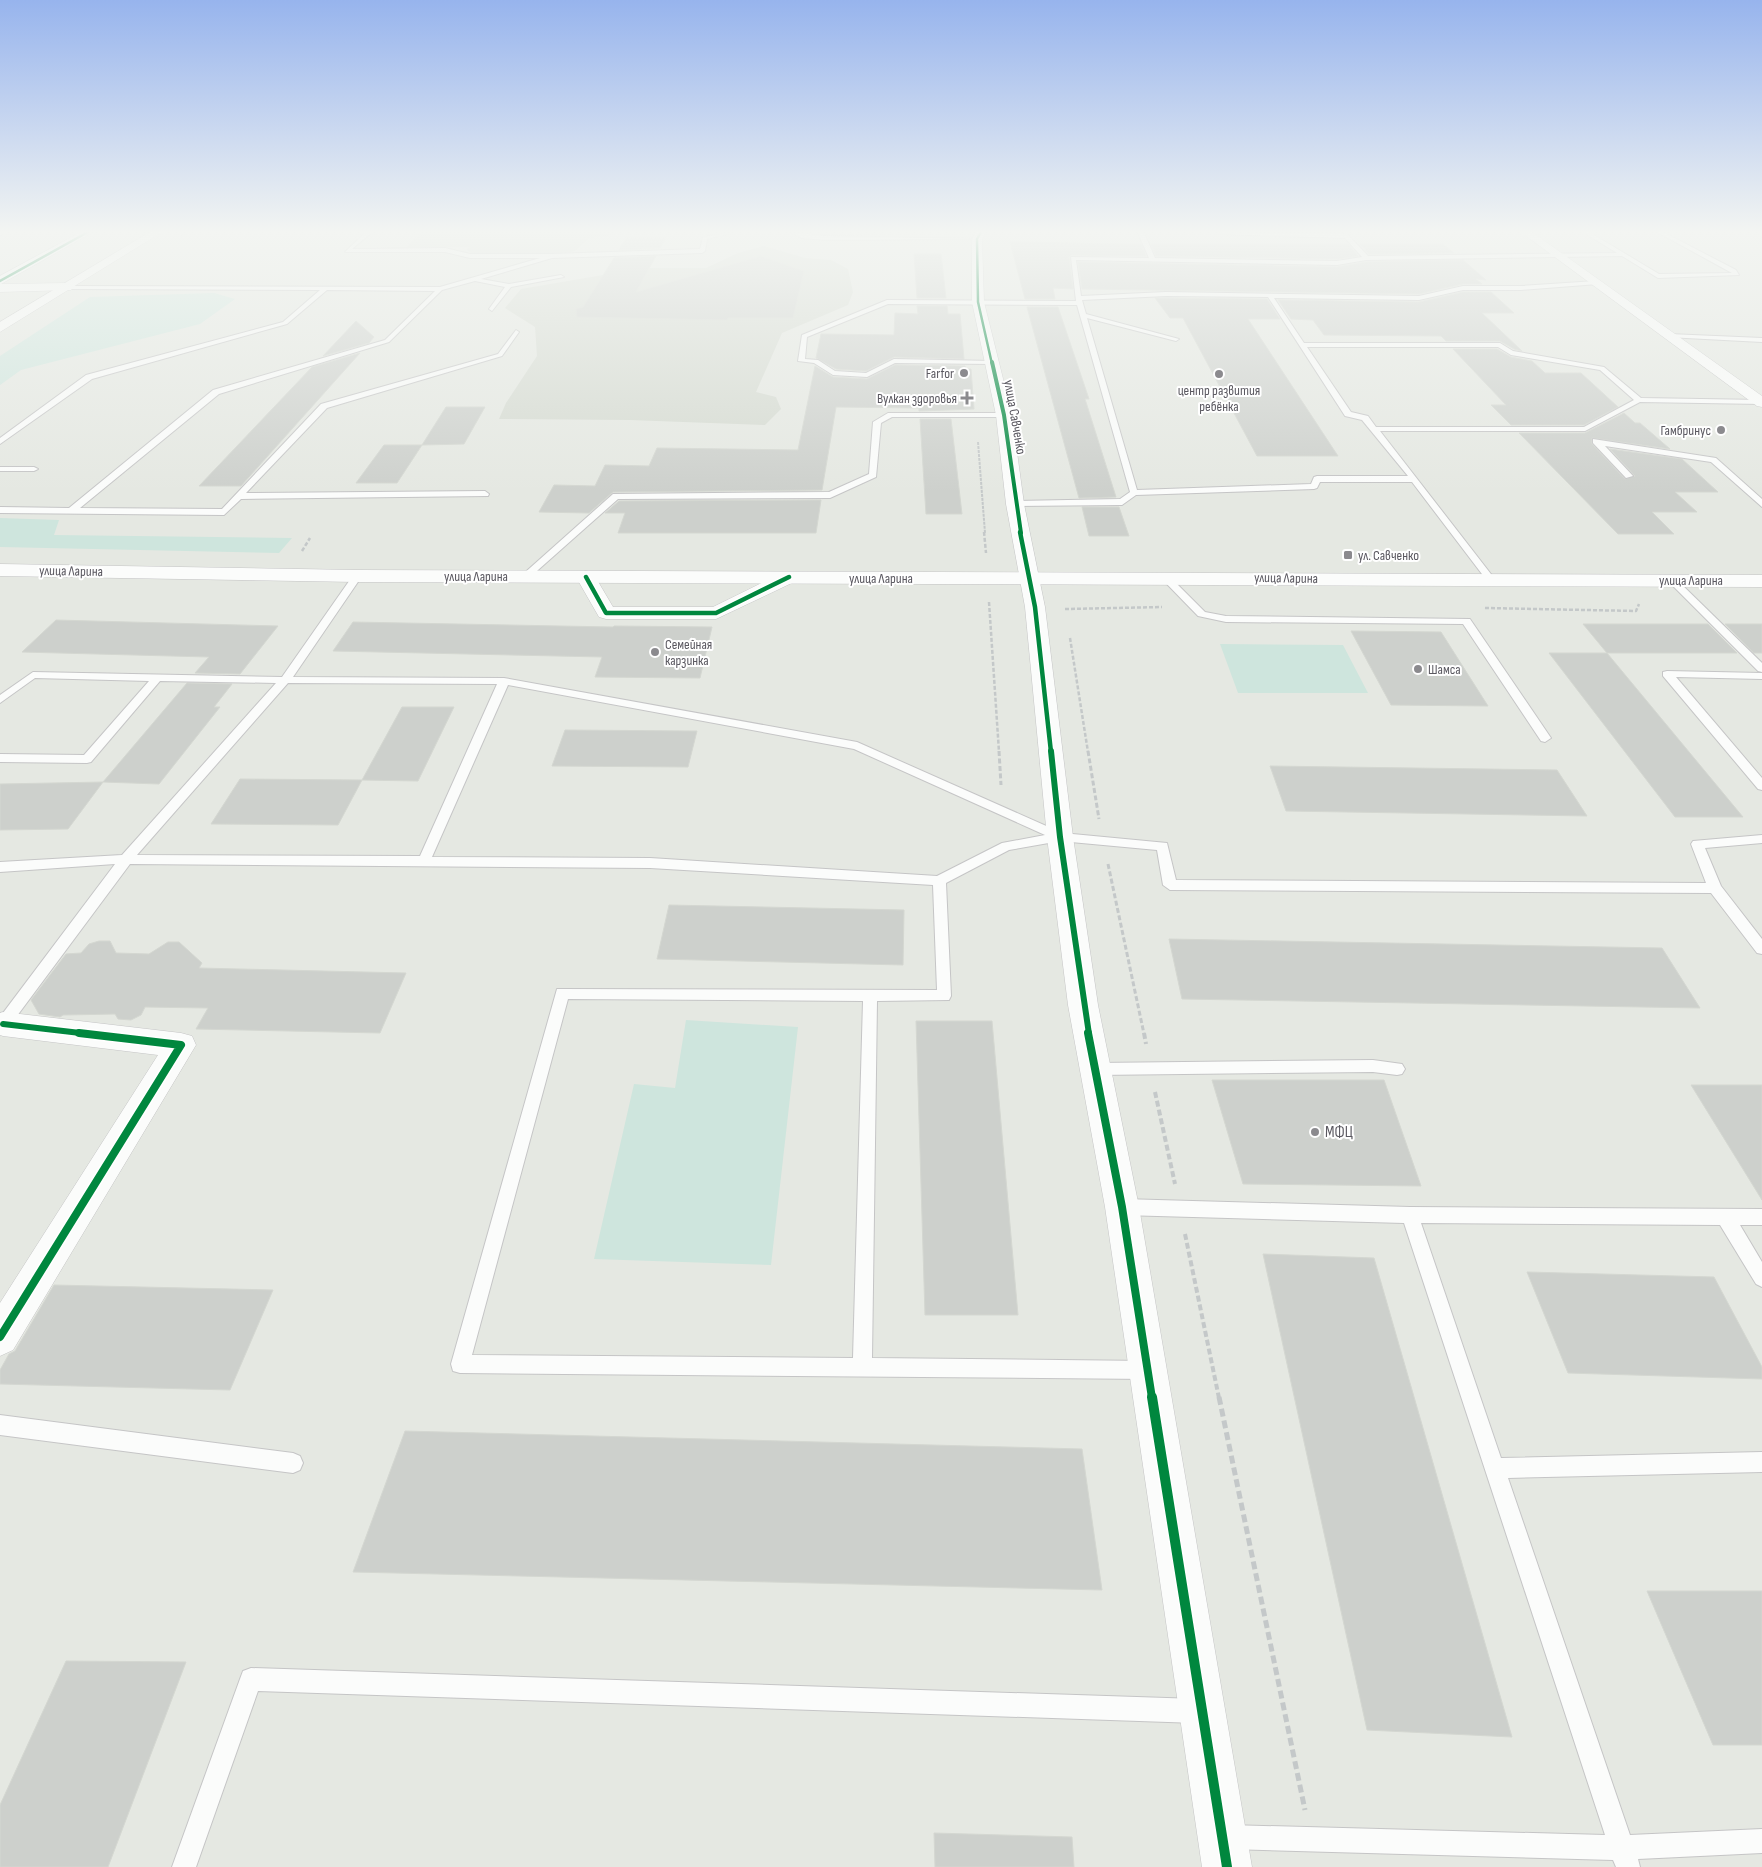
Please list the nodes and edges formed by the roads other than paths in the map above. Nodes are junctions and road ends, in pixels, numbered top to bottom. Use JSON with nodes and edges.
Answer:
{"nodes":[{"id":1,"x":15,"y":319,"type":"edge"},
{"id":2,"x":290,"y":319,"type":"edge"},
{"id":3,"x":409,"y":319,"type":"edge"},
{"id":4,"x":845,"y":319,"type":"edge"},
{"id":5,"x":982,"y":319,"type":"edge"},
{"id":6,"x":1085,"y":319,"type":"edge"},
{"id":7,"x":1100,"y":319,"type":"edge"},
{"id":8,"x":1285,"y":319,"type":"edge"},
{"id":9,"x":1646,"y":319,"type":"edge"},
{"id":10,"x":0,"y":328,"type":"edge"},
{"id":11,"x":516,"y":332,"type":"dead end"},
{"id":12,"x":1669,"y":336,"type":"junction"},
{"id":13,"x":1176,"y":339,"type":"dead end"},
{"id":14,"x":1762,"y":340,"type":"edge"},
{"id":15,"x":1302,"y":345,"type":"junction"},
{"id":16,"x":992,"y":362,"type":"junction"},
{"id":17,"x":1639,"y":400,"type":"junction"},
{"id":18,"x":1762,"y":403,"type":"edge"},
{"id":19,"x":1004,"y":415,"type":"junction"},
{"id":20,"x":1374,"y":429,"type":"junction"},
{"id":21,"x":1585,"y":429,"type":"junction"},
{"id":22,"x":0,"y":442,"type":"edge"},
{"id":23,"x":1599,"y":444,"type":"junction"},
{"id":24,"x":0,"y":469,"type":"edge"},
{"id":25,"x":34,"y":469,"type":"dead end"},
{"id":26,"x":1630,"y":476,"type":"dead end"},
{"id":27,"x":1414,"y":479,"type":"junction"},
{"id":28,"x":1134,"y":493,"type":"junction"},
{"id":29,"x":485,"y":494,"type":"dead end"},
{"id":30,"x":240,"y":496,"type":"junction"},
{"id":31,"x":1015,"y":504,"type":"junction"},
{"id":32,"x":1762,"y":504,"type":"edge"},
{"id":33,"x":0,"y":510,"type":"edge"},
{"id":34,"x":71,"y":511,"type":"junction"},
{"id":35,"x":0,"y":570,"type":"edge"},
{"id":36,"x":357,"y":576,"type":"junction"},
{"id":37,"x":526,"y":576,"type":"junction"},
{"id":38,"x":586,"y":577,"type":"junction"},
{"id":39,"x":789,"y":577,"type":"junction"},
{"id":40,"x":1166,"y":577,"type":"junction"},
{"id":41,"x":1029,"y":578,"type":"junction"},
{"id":42,"x":1491,"y":580,"type":"junction"},
{"id":43,"x":1672,"y":580,"type":"junction"},
{"id":44,"x":1762,"y":581,"type":"edge"},
{"id":45,"x":1762,"y":669,"type":"edge"},
{"id":46,"x":1762,"y":676,"type":"edge"},
{"id":47,"x":157,"y":678,"type":"junction"},
{"id":48,"x":285,"y":680,"type":"junction"},
{"id":49,"x":504,"y":681,"type":"junction"},
{"id":50,"x":0,"y":700,"type":"edge"},
{"id":51,"x":1544,"y":738,"type":"dead end"},
{"id":52,"x":0,"y":758,"type":"edge"},
{"id":53,"x":1762,"y":786,"type":"edge"},
{"id":54,"x":1003,"y":812,"type":"joint"},
{"id":55,"x":1060,"y":837,"type":"junction"},
{"id":56,"x":1762,"y":839,"type":"edge"},
{"id":57,"x":126,"y":859,"type":"junction"},
{"id":58,"x":424,"y":861,"type":"junction"},
{"id":59,"x":0,"y":867,"type":"edge"},
{"id":60,"x":939,"y":881,"type":"junction"},
{"id":61,"x":1715,"y":888,"type":"junction"},
{"id":62,"x":1762,"y":949,"type":"edge"},
{"id":63,"x":870,"y":995,"type":"junction"},
{"id":64,"x":1,"y":1024,"type":"edge"},
{"id":65,"x":1096,"y":1069,"type":"junction"},
{"id":66,"x":1397,"y":1069,"type":"dead end"},
{"id":67,"x":1122,"y":1207,"type":"junction"},
{"id":68,"x":1410,"y":1216,"type":"junction"},
{"id":69,"x":1725,"y":1217,"type":"junction"},
{"id":70,"x":1762,"y":1217,"type":"edge"},
{"id":71,"x":1762,"y":1278,"type":"edge"},
{"id":72,"x":0,"y":1337,"type":"edge"},
{"id":73,"x":862,"y":1368,"type":"junction"},
{"id":74,"x":1149,"y":1370,"type":"junction"},
{"id":75,"x":0,"y":1425,"type":"edge"},
{"id":76,"x":1762,"y":1462,"type":"edge"},
{"id":77,"x":293,"y":1464,"type":"dead end"},
{"id":78,"x":1494,"y":1468,"type":"junction"},
{"id":79,"x":1196,"y":1667,"type":"junction"},
{"id":80,"x":1762,"y":1841,"type":"edge"},
{"id":81,"x":1225,"y":1852,"type":"edge"},
{"id":82,"x":1624,"y":1858,"type":"edge"},
{"id":83,"x":184,"y":1867,"type":"edge"}],
"edges":[{"from":1,"to":10,"type":"street"},
{"from":2,"to":22,"type":"lane"},
{"from":3,"to":34,"type":"lane"},
{"from":4,"to":16,"type":"lane"},
{"from":5,"to":16,"type":"street","name":"улица Савченко"},
{"from":6,"to":28,"type":"lane"},
{"from":7,"to":13,"type":"lane"},
{"from":8,"to":15,"type":"lane"},
{"from":9,"to":12,"type":"street"},
{"from":11,"to":30,"type":"lane"},
{"from":12,"to":14,"type":"lane"},
{"from":12,"to":18,"type":"street"},
{"from":15,"to":17,"type":"lane"},
{"from":15,"to":20,"type":"lane"},
{"from":16,"to":19,"type":"street","name":"улица Савченко"},
{"from":17,"to":18,"type":"lane"},
{"from":17,"to":21,"type":"lane"},
{"from":19,"to":31,"type":"street","name":"улица Савченко"},
{"from":19,"to":37,"type":"lane"},
{"from":20,"to":21,"type":"lane"},
{"from":20,"to":27,"type":"lane"},
{"from":21,"to":23,"type":"lane"},
{"from":23,"to":26,"type":"lane"},
{"from":23,"to":32,"type":"lane"},
{"from":24,"to":25,"type":"lane"},
{"from":27,"to":28,"type":"lane"},
{"from":27,"to":42,"type":"lane"},
{"from":28,"to":31,"type":"lane"},
{"from":29,"to":30,"type":"lane"},
{"from":30,"to":34,"type":"lane"},
{"from":31,"to":41,"type":"street","name":"улица Савченко"},
{"from":33,"to":34,"type":"lane"},
{"from":35,"to":36,"type":"street","name":"улица Ларина"},
{"from":36,"to":37,"type":"street","name":"улица Ларина"},
{"from":36,"to":48,"type":"lane"},
{"from":37,"to":38,"type":"street","name":"улица Ларина"},
{"from":38,"to":39,"type":"street","name":"улица Ларина"},
{"from":38,"to":39,"type":"street"},
{"from":39,"to":41,"type":"street","name":"улица Ларина"},
{"from":40,"to":41,"type":"street","name":"улица Ларина"},
{"from":40,"to":42,"type":"street","name":"улица Ларина"},
{"from":40,"to":51,"type":"lane"},
{"from":41,"to":55,"type":"street","name":"улица Савченко"},
{"from":42,"to":43,"type":"street","name":"улица Ларина"},
{"from":43,"to":44,"type":"street","name":"улица Ларина"},
{"from":43,"to":45,"type":"lane"},
{"from":46,"to":53,"type":"lane"},
{"from":47,"to":48,"type":"lane"},
{"from":47,"to":50,"type":"lane"},
{"from":47,"to":52,"type":"lane"},
{"from":48,"to":49,"type":"lane"},
{"from":48,"to":57,"type":"lane"},
{"from":49,"to":54,"type":"lane"},
{"from":49,"to":58,"type":"lane"},
{"from":54,"to":55,"type":"lane"},
{"from":55,"to":60,"type":"lane"},
{"from":55,"to":61,"type":"lane"},
{"from":55,"to":65,"type":"street","name":"улица Савченко"},
{"from":56,"to":61,"type":"lane"},
{"from":57,"to":58,"type":"lane"},
{"from":57,"to":59,"type":"lane"},
{"from":57,"to":64,"type":"lane"},
{"from":58,"to":60,"type":"lane"},
{"from":60,"to":63,"type":"lane"},
{"from":61,"to":62,"type":"lane"},
{"from":63,"to":73,"type":"lane"},
{"from":63,"to":73,"type":"lane"},
{"from":64,"to":72,"type":"street"},
{"from":65,"to":66,"type":"lane"},
{"from":65,"to":67,"type":"street","name":"улица Савченко"},
{"from":67,"to":68,"type":"lane"},
{"from":67,"to":74,"type":"street","name":"улица Савченко"},
{"from":68,"to":69,"type":"lane"},
{"from":68,"to":78,"type":"lane"},
{"from":69,"to":70,"type":"lane"},
{"from":69,"to":71,"type":"lane"},
{"from":73,"to":74,"type":"lane"},
{"from":74,"to":79,"type":"street","name":"улица Савченко"},
{"from":75,"to":77,"type":"lane"},
{"from":76,"to":78,"type":"lane"},
{"from":78,"to":82,"type":"lane"},
{"from":79,"to":81,"type":"street","name":"улица Савченко"},
{"from":79,"to":83,"type":"lane"},
{"from":80,"to":82,"type":"lane"},
{"from":81,"to":82,"type":"lane"}]}
